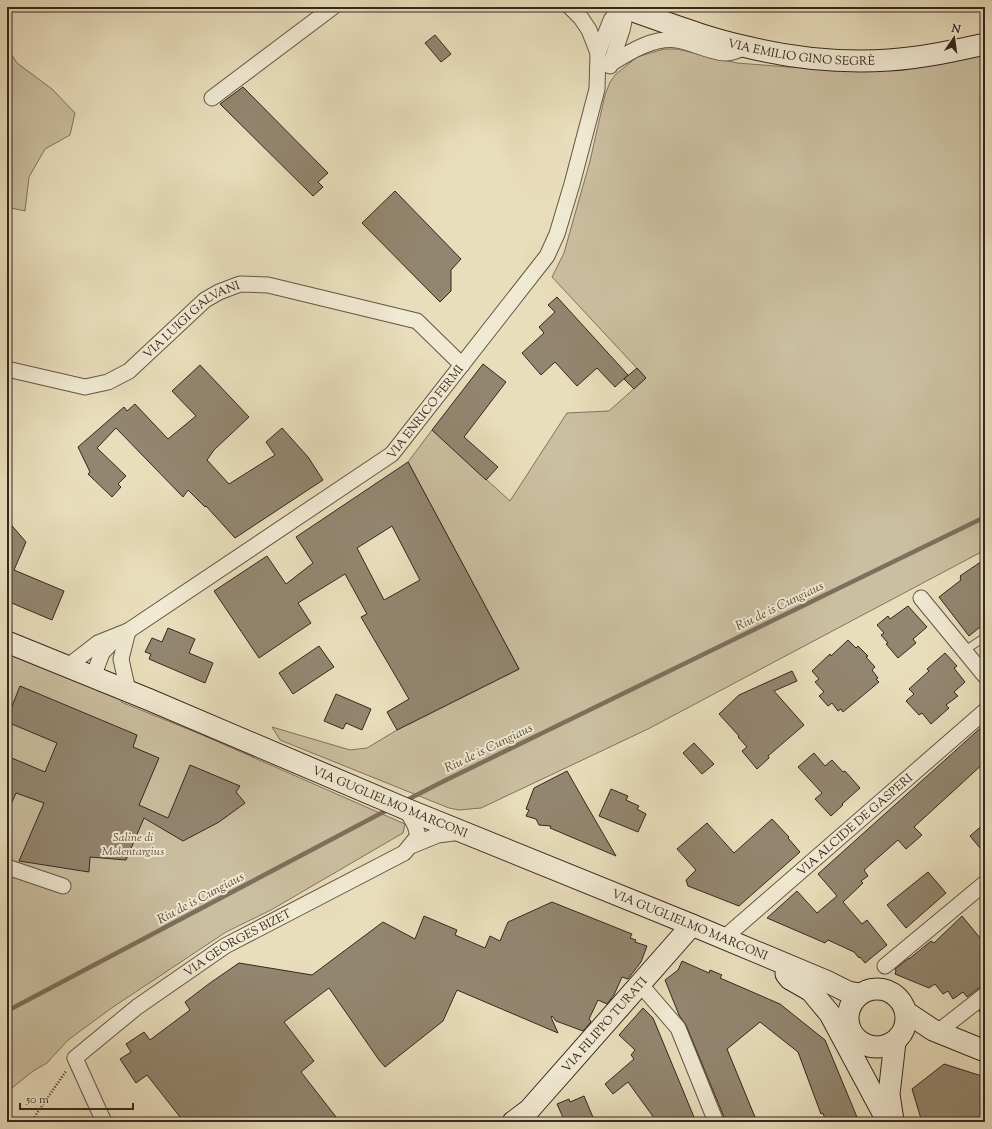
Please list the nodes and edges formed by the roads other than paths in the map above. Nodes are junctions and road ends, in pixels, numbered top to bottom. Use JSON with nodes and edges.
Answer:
{"nodes":[{"id":1,"x":333,"y":7,"type":"edge"},
{"id":2,"x":570,"y":7,"type":"edge"},
{"id":3,"x":621,"y":7,"type":"edge"},
{"id":4,"x":985,"y":44,"type":"edge"},
{"id":5,"x":746,"y":47,"type":"junction"},
{"id":6,"x":598,"y":53,"type":"junction"},
{"id":7,"x":612,"y":63,"type":"junction"},
{"id":8,"x":597,"y":89,"type":"junction"},
{"id":9,"x":212,"y":98,"type":"dead end"},
{"id":10,"x":462,"y":365,"type":"junction"},
{"id":11,"x":7,"y":369,"type":"edge"},
{"id":12,"x":921,"y":598,"type":"dead end"},
{"id":13,"x":123,"y":633,"type":"junction"},
{"id":14,"x":985,"y":637,"type":"edge"},
{"id":15,"x":7,"y":642,"type":"edge"},
{"id":16,"x":964,"y":651,"type":"junction"},
{"id":17,"x":67,"y":667,"type":"junction"},
{"id":18,"x":985,"y":676,"type":"edge"},
{"id":19,"x":93,"y":677,"type":"junction"},
{"id":20,"x":128,"y":691,"type":"junction"},
{"id":21,"x":985,"y":711,"type":"edge"},
{"id":22,"x":410,"y":817,"type":"junction"},
{"id":23,"x":454,"y":829,"type":"junction"},
{"id":24,"x":411,"y":846,"type":"junction"},
{"id":25,"x":7,"y":867,"type":"edge"},
{"id":26,"x":985,"y":883,"type":"edge"},
{"id":27,"x":63,"y":886,"type":"dead end"},
{"id":28,"x":692,"y":925,"type":"junction"},
{"id":29,"x":724,"y":938,"type":"junction"},
{"id":30,"x":774,"y":960,"type":"junction"},
{"id":31,"x":885,"y":966,"type":"dead end"},
{"id":32,"x":640,"y":984,"type":"junction"},
{"id":33,"x":860,"y":994,"type":"junction"},
{"id":34,"x":985,"y":995,"type":"edge"},
{"id":35,"x":847,"y":1017,"type":"junction"},
{"id":36,"x":902,"y":1029,"type":"junction"},
{"id":37,"x":936,"y":1030,"type":"junction"},
{"id":38,"x":862,"y":1044,"type":"junction"},
{"id":39,"x":981,"y":1047,"type":"edge"},
{"id":40,"x":867,"y":1082,"type":"junction"},
{"id":41,"x":526,"y":1118,"type":"edge"},
{"id":42,"x":104,"y":1122,"type":"edge"},
{"id":43,"x":716,"y":1122,"type":"edge"},
{"id":44,"x":890,"y":1122,"type":"edge"},
{"id":45,"x":893,"y":1122,"type":"edge"}],
"edges":[{"from":1,"to":9,"type":"street"},
{"from":2,"to":6,"type":"street"},
{"from":3,"to":5,"type":"main road","name":"VIA EMILIO GINO SEGRÈ"},
{"from":3,"to":6,"type":"street"},
{"from":3,"to":7,"type":"street"},
{"from":4,"to":5,"type":"main road","name":"VIA EMILIO GINO SEGRÈ"},
{"from":5,"to":7,"type":"street"},
{"from":6,"to":8,"type":"street"},
{"from":7,"to":8,"type":"street"},
{"from":8,"to":10,"type":"street","name":"VIA ENRICO FERMI"},
{"from":10,"to":11,"type":"street","name":"VIA LUIGI GALVANI"},
{"from":10,"to":13,"type":"street","name":"VIA ENRICO FERMI"},
{"from":12,"to":16,"type":"street"},
{"from":13,"to":17,"type":"street","name":"VIA ENRICO FERMI"},
{"from":13,"to":19,"type":"street"},
{"from":13,"to":20,"type":"street"},
{"from":14,"to":16,"type":"lane"},
{"from":15,"to":17,"type":"main road","name":"VIA GUGLIELMO MARCONI"},
{"from":16,"to":18,"type":"street"},
{"from":17,"to":19,"type":"main road","name":"VIA GUGLIELMO MARCONI"},
{"from":19,"to":20,"type":"main road","name":"VIA GUGLIELMO MARCONI"},
{"from":20,"to":22,"type":"main road","name":"VIA GUGLIELMO MARCONI"},
{"from":21,"to":29,"type":"street","name":"VIA ALCIDE DE GASPERI"},
{"from":22,"to":23,"type":"main road","name":"VIA GUGLIELMO MARCONI"},
{"from":22,"to":24,"type":"street"},
{"from":23,"to":24,"type":"street","name":"VIA GEORGES BIZET"},
{"from":23,"to":28,"type":"main road","name":"VIA GUGLIELMO MARCONI"},
{"from":24,"to":42,"type":"street","name":"VIA GEORGES BIZET"},
{"from":25,"to":27,"type":"street"},
{"from":26,"to":31,"type":"street"},
{"from":28,"to":29,"type":"main road","name":"VIA GUGLIELMO MARCONI"},
{"from":28,"to":32,"type":"main road","name":"VIA FILIPPO TURATI"},
{"from":29,"to":30,"type":"main road","name":"VIA GUGLIELMO MARCONI"},
{"from":30,"to":33,"type":"main road","name":"VIA GUGLIELMO MARCONI"},
{"from":30,"to":35,"type":"main road","name":"VIA GUGLIELMO MARCONI"},
{"from":30,"to":40,"type":"main road"},
{"from":32,"to":41,"type":"main road","name":"VIA FILIPPO TURATI"},
{"from":32,"to":43,"type":"street"},
{"from":33,"to":35,"type":"main road"},
{"from":33,"to":36,"type":"main road"},
{"from":34,"to":37,"type":"street"},
{"from":35,"to":38,"type":"main road"},
{"from":36,"to":37,"type":"main road"},
{"from":36,"to":38,"type":"main road"},
{"from":36,"to":45,"type":"main road"},
{"from":37,"to":39,"type":"main road"},
{"from":38,"to":40,"type":"main road"},
{"from":40,"to":44,"type":"main road"}]}
